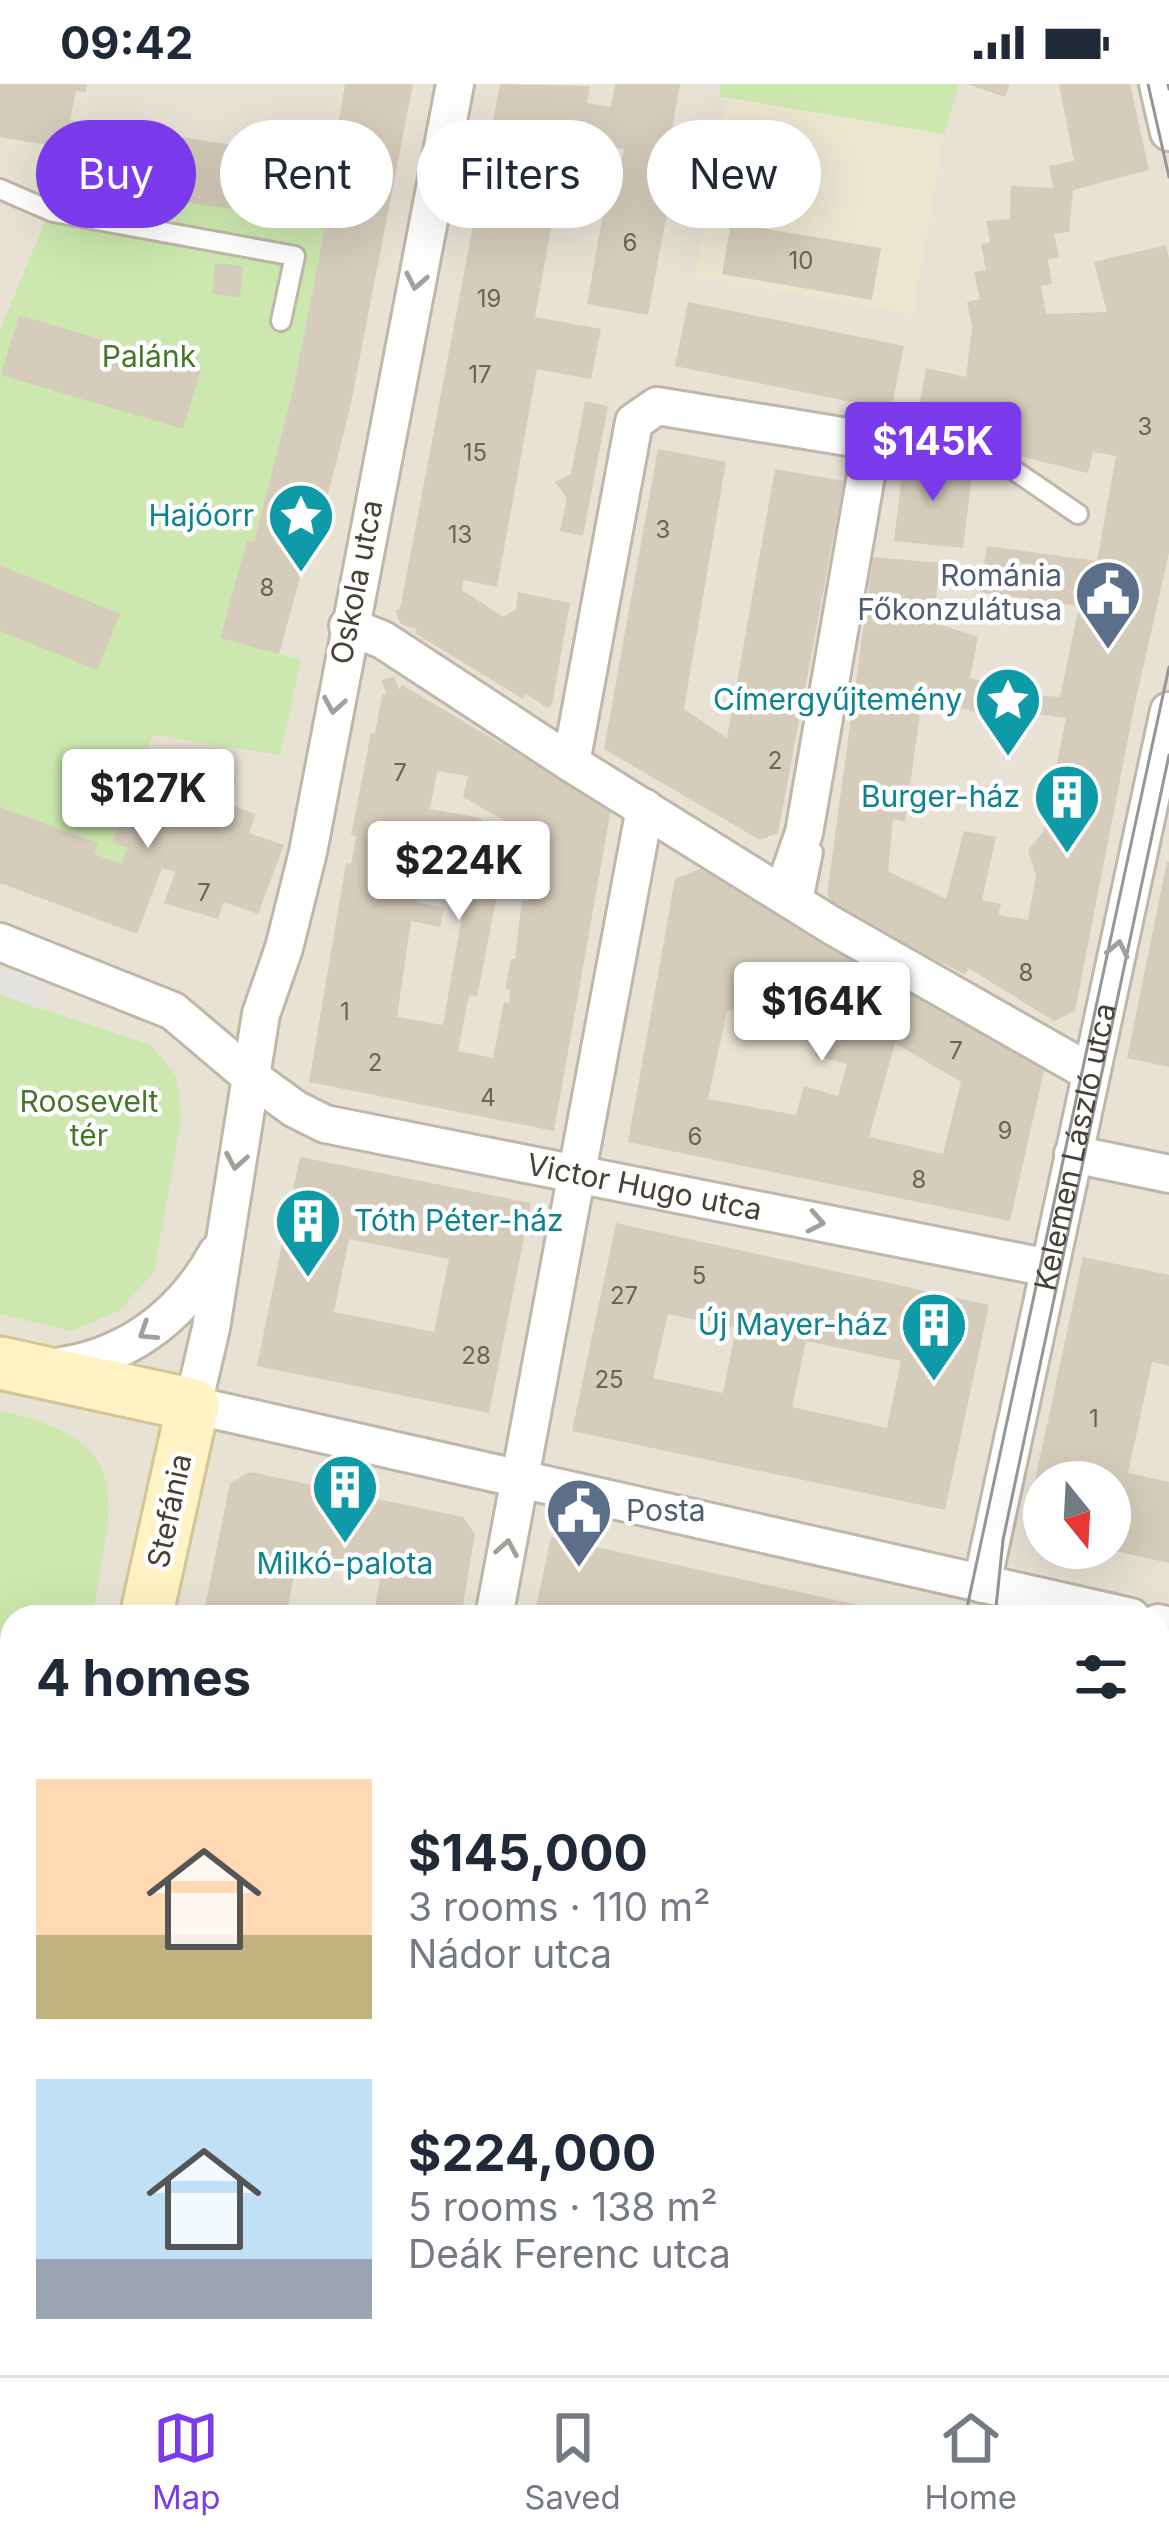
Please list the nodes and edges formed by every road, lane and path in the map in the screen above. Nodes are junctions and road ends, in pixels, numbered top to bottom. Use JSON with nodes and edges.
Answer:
{"nodes":[{"id":1,"x":455,"y":84,"type":"edge"},
{"id":2,"x":1158,"y":84,"type":"edge"},
{"id":3,"x":1169,"y":132,"type":"edge"},
{"id":4,"x":0,"y":189,"type":"edge"},
{"id":5,"x":281,"y":321,"type":"dead end"},
{"id":6,"x":872,"y":442,"type":"junction"},
{"id":7,"x":1078,"y":514,"type":"dead end"},
{"id":8,"x":348,"y":626,"type":"junction"},
{"id":9,"x":1169,"y":711,"type":"edge"},
{"id":10,"x":834,"y":728,"type":"dead end"},
{"id":11,"x":571,"y":763,"type":"junction"},
{"id":12,"x":645,"y":808,"type":"junction"},
{"id":13,"x":792,"y":900,"type":"junction"},
{"id":14,"x":0,"y":942,"type":"edge"},
{"id":15,"x":1090,"y":1073,"type":"junction"},
{"id":16,"x":251,"y":1077,"type":"junction"},
{"id":17,"x":1073,"y":1154,"type":"junction"},
{"id":18,"x":578,"y":1174,"type":"junction"},
{"id":19,"x":1169,"y":1174,"type":"edge"},
{"id":20,"x":222,"y":1245,"type":"junction"},
{"id":21,"x":1049,"y":1268,"type":"junction"},
{"id":22,"x":14,"y":1366,"type":"edge"},
{"id":23,"x":193,"y":1405,"type":"junction"},
{"id":24,"x":518,"y":1478,"type":"junction"},
{"id":25,"x":982,"y":1584,"type":"junction"},
{"id":26,"x":149,"y":1605,"type":"edge"},
{"id":27,"x":496,"y":1605,"type":"edge"},
{"id":28,"x":1039,"y":1605,"type":"edge"}],
"edges":[{"from":1,"to":8,"type":"street","name":"Oskola utca","one_way":true},
{"from":2,"to":3,"type":"street"},
{"from":4,"to":5,"type":"lane"},
{"from":6,"to":7,"type":"lane"},
{"from":6,"to":11,"type":"street"},
{"from":6,"to":13,"type":"street"},
{"from":8,"to":11,"type":"street"},
{"from":8,"to":16,"type":"street","name":"Oskola utca","one_way":true},
{"from":15,"to":9,"type":"street","name":"Kelemen László utca","one_way":true},
{"from":10,"to":13,"type":"lane"},
{"from":11,"to":12,"type":"street"},
{"from":12,"to":13,"type":"street"},
{"from":12,"to":18,"type":"street"},
{"from":13,"to":15,"type":"street"},
{"from":14,"to":16,"type":"street"},
{"from":15,"to":17,"type":"street","name":"Kelemen László utca"},
{"from":16,"to":18,"type":"street","name":"Victor Hugo utca"},
{"from":16,"to":20,"type":"street","one_way":true},
{"from":17,"to":19,"type":"street"},
{"from":17,"to":21,"type":"street","name":"Kelemen László utca"},
{"from":18,"to":21,"type":"street","name":"Victor Hugo utca","one_way":true},
{"from":18,"to":24,"type":"street"},
{"from":20,"to":22,"type":"street","one_way":true},
{"from":20,"to":23,"type":"street"},
{"from":21,"to":25,"type":"street","name":"Kelemen László utca"},
{"from":22,"to":23,"type":"street"},
{"from":23,"to":24,"type":"street"},
{"from":23,"to":26,"type":"street","name":"Stefánia"},
{"from":24,"to":25,"type":"street"},
{"from":27,"to":24,"type":"street","one_way":true},
{"from":25,"to":28,"type":"street"}]}
